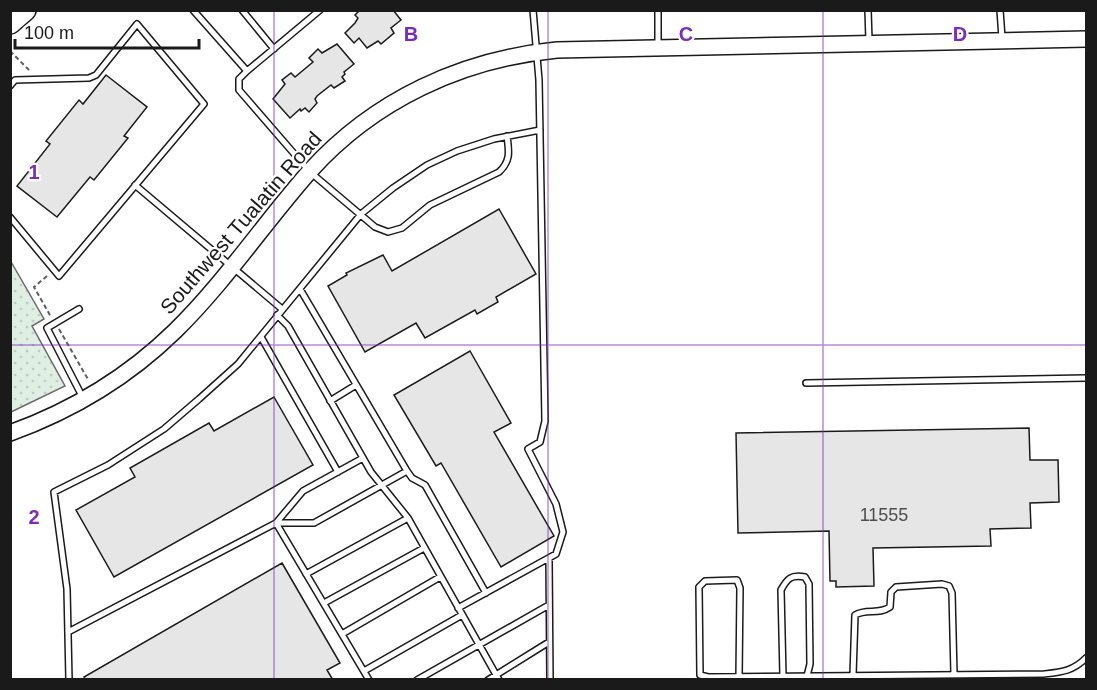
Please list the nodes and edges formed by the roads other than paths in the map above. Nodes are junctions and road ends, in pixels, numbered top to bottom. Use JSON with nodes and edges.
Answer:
{"nodes":[{"id":1,"x":25,"y":10,"type":"edge"},
{"id":2,"x":193,"y":10,"type":"edge"},
{"id":3,"x":242,"y":10,"type":"edge"},
{"id":4,"x":320,"y":10,"type":"edge"},
{"id":5,"x":533,"y":10,"type":"edge"},
{"id":6,"x":658,"y":10,"type":"edge"},
{"id":7,"x":868,"y":10,"type":"edge"},
{"id":8,"x":1000,"y":10,"type":"edge"},
{"id":9,"x":10,"y":23,"type":"edge"},
{"id":10,"x":1086,"y":39,"type":"edge"},
{"id":11,"x":1002,"y":40,"type":"junction"},
{"id":12,"x":869,"y":43,"type":"junction"},
{"id":13,"x":657,"y":47,"type":"junction"},
{"id":14,"x":274,"y":49,"type":"junction"},
{"id":15,"x":537,"y":52,"type":"junction"},
{"id":16,"x":247,"y":71,"type":"junction"},
{"id":17,"x":10,"y":86,"type":"edge"},
{"id":18,"x":540,"y":130,"type":"junction"},
{"id":19,"x":507,"y":136,"type":"junction"},
{"id":20,"x":310,"y":172,"type":"junction"},
{"id":21,"x":135,"y":185,"type":"junction"},
{"id":22,"x":361,"y":214,"type":"junction"},
{"id":23,"x":10,"y":218,"type":"edge"},
{"id":24,"x":234,"y":266,"type":"junction"},
{"id":25,"x":300,"y":289,"type":"junction"},
{"id":26,"x":79,"y":309,"type":"dead end"},
{"id":27,"x":282,"y":309,"type":"junction"},
{"id":28,"x":277,"y":315,"type":"junction"},
{"id":29,"x":261,"y":337,"type":"junction"},
{"id":30,"x":1086,"y":378,"type":"edge"},
{"id":31,"x":806,"y":382,"type":"dead end"},
{"id":32,"x":356,"y":385,"type":"junction"},
{"id":33,"x":84,"y":399,"type":"junction"},
{"id":34,"x":330,"y":401,"type":"junction"},
{"id":35,"x":10,"y":433,"type":"edge"},
{"id":36,"x":363,"y":458,"type":"junction"},
{"id":37,"x":407,"y":471,"type":"junction"},
{"id":38,"x":338,"y":472,"type":"junction"},
{"id":39,"x":382,"y":486,"type":"junction"},
{"id":40,"x":408,"y":518,"type":"junction"},
{"id":41,"x":276,"y":524,"type":"junction"},
{"id":42,"x":424,"y":548,"type":"junction"},
{"id":43,"x":549,"y":559,"type":"junction"},
{"id":44,"x":306,"y":574,"type":"junction"},
{"id":45,"x":440,"y":577,"type":"junction"},
{"id":46,"x":486,"y":592,"type":"junction"},
{"id":47,"x":324,"y":603,"type":"junction"},
{"id":48,"x":549,"y":605,"type":"junction"},
{"id":49,"x":458,"y":608,"type":"junction"},
{"id":50,"x":462,"y":615,"type":"junction"},
{"id":51,"x":70,"y":631,"type":"junction"},
{"id":52,"x":342,"y":634,"type":"junction"},
{"id":53,"x":549,"y":642,"type":"junction"},
{"id":54,"x":479,"y":644,"type":"junction"},
{"id":55,"x":1086,"y":658,"type":"edge"},
{"id":56,"x":364,"y":671,"type":"junction"},
{"id":57,"x":954,"y":674,"type":"junction"},
{"id":58,"x":853,"y":675,"type":"junction"},
{"id":59,"x":783,"y":676,"type":"junction"},
{"id":60,"x":498,"y":677,"type":"edge"},
{"id":61,"x":739,"y":677,"type":"junction"},
{"id":62,"x":806,"y":678,"type":"edge"},
{"id":63,"x":69,"y":680,"type":"edge"},
{"id":64,"x":369,"y":680,"type":"edge"},
{"id":65,"x":417,"y":680,"type":"edge"},
{"id":66,"x":488,"y":680,"type":"edge"},
{"id":67,"x":550,"y":680,"type":"edge"}],
"edges":[{"from":1,"to":9,"type":"highway"},
{"from":2,"to":16,"type":"lane"},
{"from":3,"to":14,"type":"lane"},
{"from":4,"to":14,"type":"lane"},
{"from":5,"to":15,"type":"lane"},
{"from":6,"to":13,"type":"lane"},
{"from":7,"to":12,"type":"lane"},
{"from":8,"to":11,"type":"lane"},
{"from":10,"to":11,"type":"main road","name":"Southwest Tualatin Road"},
{"from":11,"to":12,"type":"main road","name":"Southwest Tualatin Road"},
{"from":12,"to":13,"type":"main road","name":"Southwest Tualatin Road"},
{"from":13,"to":15,"type":"main road","name":"Southwest Tualatin Road"},
{"from":14,"to":16,"type":"lane"},
{"from":15,"to":18,"type":"lane"},
{"from":15,"to":20,"type":"main road","name":"Southwest Tualatin Road"},
{"from":16,"to":20,"type":"lane"},
{"from":17,"to":21,"type":"lane"},
{"from":18,"to":19,"type":"lane"},
{"from":18,"to":43,"type":"lane"},
{"from":19,"to":22,"type":"lane"},
{"from":19,"to":22,"type":"lane"},
{"from":20,"to":22,"type":"lane"},
{"from":20,"to":24,"type":"main road","name":"Southwest Tualatin Road"},
{"from":21,"to":23,"type":"lane"},
{"from":21,"to":24,"type":"lane"},
{"from":22,"to":25,"type":"lane"},
{"from":24,"to":27,"type":"lane"},
{"from":24,"to":33,"type":"main road","name":"Southwest Tualatin Road"},
{"from":25,"to":27,"type":"lane"},
{"from":25,"to":32,"type":"lane"},
{"from":26,"to":33,"type":"lane"},
{"from":27,"to":28,"type":"lane"},
{"from":28,"to":29,"type":"lane"},
{"from":28,"to":34,"type":"lane"},
{"from":29,"to":38,"type":"lane"},
{"from":29,"to":51,"type":"lane"},
{"from":30,"to":31,"type":"lane"},
{"from":32,"to":34,"type":"lane"},
{"from":32,"to":37,"type":"lane"},
{"from":33,"to":35,"type":"main road","name":"Southwest Tualatin Road"},
{"from":34,"to":36,"type":"lane"},
{"from":36,"to":38,"type":"lane"},
{"from":36,"to":39,"type":"lane"},
{"from":37,"to":39,"type":"lane"},
{"from":37,"to":46,"type":"lane"},
{"from":38,"to":41,"type":"lane"},
{"from":39,"to":40,"type":"lane"},
{"from":39,"to":41,"type":"lane"},
{"from":40,"to":42,"type":"lane"},
{"from":40,"to":44,"type":"lane"},
{"from":41,"to":44,"type":"lane"},
{"from":41,"to":51,"type":"lane"},
{"from":42,"to":45,"type":"lane"},
{"from":42,"to":47,"type":"lane"},
{"from":43,"to":46,"type":"lane"},
{"from":43,"to":48,"type":"lane"},
{"from":44,"to":47,"type":"lane"},
{"from":45,"to":49,"type":"lane"},
{"from":45,"to":52,"type":"lane"},
{"from":46,"to":49,"type":"lane"},
{"from":47,"to":52,"type":"lane"},
{"from":48,"to":53,"type":"lane"},
{"from":48,"to":54,"type":"lane"},
{"from":49,"to":50,"type":"lane"},
{"from":50,"to":54,"type":"lane"},
{"from":50,"to":56,"type":"lane"},
{"from":51,"to":63,"type":"lane"},
{"from":52,"to":56,"type":"lane"},
{"from":53,"to":60,"type":"lane"},
{"from":53,"to":67,"type":"lane"},
{"from":54,"to":60,"type":"lane"},
{"from":54,"to":65,"type":"lane"},
{"from":55,"to":57,"type":"lane"},
{"from":56,"to":64,"type":"lane"},
{"from":57,"to":58,"type":"lane"},
{"from":57,"to":58,"type":"lane"},
{"from":58,"to":62,"type":"lane"},
{"from":59,"to":61,"type":"lane"},
{"from":59,"to":62,"type":"lane"},
{"from":59,"to":62,"type":"lane"},
{"from":60,"to":66,"type":"lane"},
{"from":61,"to":61,"type":"lane"}]}
